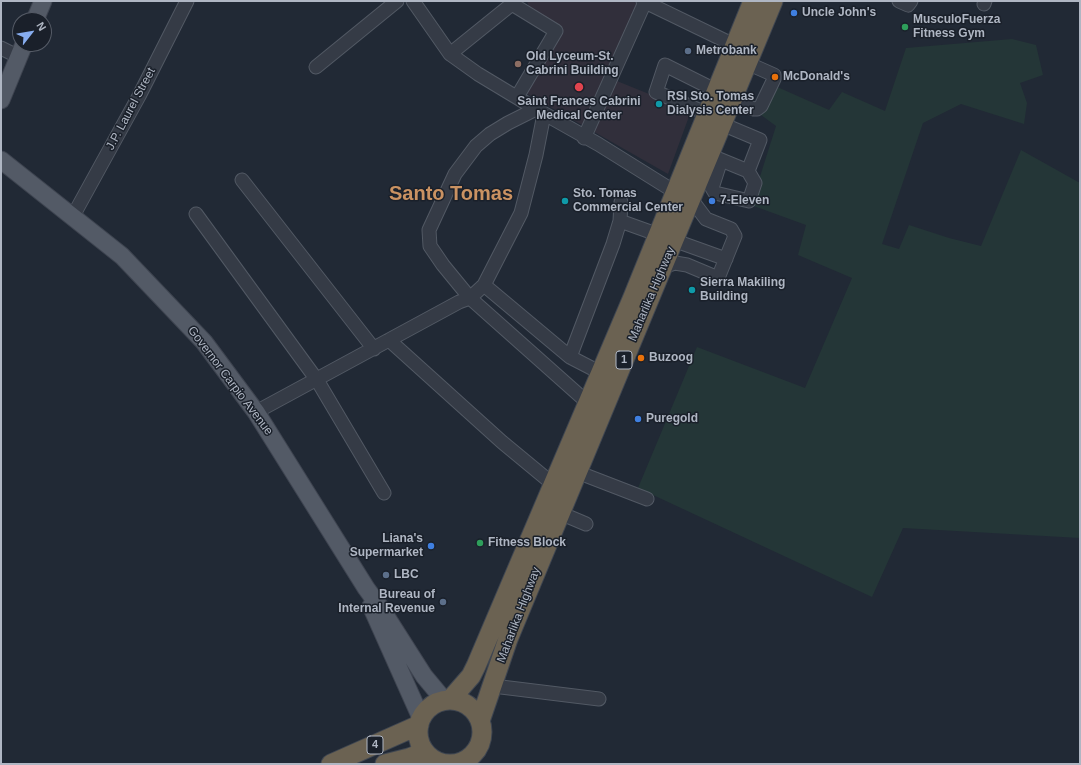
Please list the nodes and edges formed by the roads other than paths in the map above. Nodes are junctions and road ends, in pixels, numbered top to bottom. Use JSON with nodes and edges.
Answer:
{"nodes":[{"id":1,"x":43,"y":1,"type":"edge"},
{"id":2,"x":187,"y":1,"type":"edge"},
{"id":3,"x":397,"y":1,"type":"edge"},
{"id":4,"x":413,"y":1,"type":"edge"},
{"id":5,"x":753,"y":1,"type":"edge"},
{"id":6,"x":773,"y":1,"type":"edge"},
{"id":7,"x":899,"y":1,"type":"edge"},
{"id":8,"x":912,"y":1,"type":"edge"},
{"id":9,"x":513,"y":2,"type":"edge"},
{"id":10,"x":648,"y":2,"type":"edge"},
{"id":11,"x":38,"y":12,"type":"edge"},
{"id":12,"x":1,"y":48,"type":"edge"},
{"id":13,"x":12,"y":49,"type":"edge"},
{"id":14,"x":21,"y":52,"type":"edge"},
{"id":15,"x":450,"y":54,"type":"junction"},
{"id":16,"x":741,"y":55,"type":"junction"},
{"id":17,"x":316,"y":67,"type":"dead end"},
{"id":18,"x":783,"y":72,"type":"dead end"},
{"id":19,"x":724,"y":96,"type":"junction"},
{"id":20,"x":517,"y":97,"type":"junction"},
{"id":21,"x":1,"y":100,"type":"edge"},
{"id":22,"x":540,"y":112,"type":"junction"},
{"id":23,"x":715,"y":119,"type":"junction"},
{"id":24,"x":584,"y":138,"type":"junction"},
{"id":25,"x":715,"y":158,"type":"junction"},
{"id":26,"x":1,"y":160,"type":"edge"},
{"id":27,"x":748,"y":171,"type":"junction"},
{"id":28,"x":242,"y":180,"type":"dead end"},
{"id":29,"x":683,"y":195,"type":"junction"},
{"id":30,"x":621,"y":202,"type":"dead end"},
{"id":31,"x":196,"y":214,"type":"dead end"},
{"id":32,"x":73,"y":216,"type":"junction"},
{"id":33,"x":620,"y":221,"type":"junction"},
{"id":34,"x":666,"y":237,"type":"junction"},
{"id":35,"x":726,"y":259,"type":"junction"},
{"id":36,"x":662,"y":266,"type":"junction"},
{"id":37,"x":484,"y":285,"type":"junction"},
{"id":38,"x":470,"y":298,"type":"junction"},
{"id":39,"x":389,"y":340,"type":"junction"},
{"id":40,"x":374,"y":348,"type":"junction"},
{"id":41,"x":570,"y":357,"type":"junction"},
{"id":42,"x":601,"y":373,"type":"junction"},
{"id":43,"x":317,"y":380,"type":"junction"},
{"id":44,"x":588,"y":403,"type":"junction"},
{"id":45,"x":256,"y":412,"type":"junction"},
{"id":46,"x":577,"y":472,"type":"junction"},
{"id":47,"x":554,"y":485,"type":"junction"},
{"id":48,"x":384,"y":493,"type":"dead end"},
{"id":49,"x":647,"y":499,"type":"dead end"},
{"id":50,"x":560,"y":513,"type":"junction"},
{"id":51,"x":586,"y":524,"type":"dead end"},
{"id":52,"x":366,"y":588,"type":"junction"},
{"id":53,"x":493,"y":686,"type":"junction"},
{"id":54,"x":599,"y":699,"type":"dead end"},
{"id":55,"x":447,"y":700,"type":"junction"},
{"id":56,"x":480,"y":721,"type":"junction"},
{"id":57,"x":420,"y":722,"type":"junction"},
{"id":58,"x":479,"y":746,"type":"junction"},
{"id":59,"x":430,"y":758,"type":"edge"},
{"id":60,"x":331,"y":764,"type":"edge"},
{"id":61,"x":385,"y":764,"type":"edge"},
{"id":62,"x":475,"y":764,"type":"edge"}],
"edges":[{"from":1,"to":11,"type":"main road"},
{"from":2,"to":32,"type":"street","name":"J.P. Laurel Street"},
{"from":3,"to":17,"type":"street"},
{"from":4,"to":15,"type":"street"},
{"from":5,"to":16,"type":"highway","name":"Maharlika Highway","number":"1"},
{"from":6,"to":16,"type":"highway","name":"Maharlika Highway","number":"1"},
{"from":7,"to":8,"type":"street"},
{"from":9,"to":15,"type":"street"},
{"from":9,"to":20,"type":"street"},
{"from":10,"to":16,"type":"street"},
{"from":10,"to":24,"type":"street"},
{"from":12,"to":13,"type":"street"},
{"from":14,"to":21,"type":"main road"},
{"from":15,"to":20,"type":"street"},
{"from":16,"to":18,"type":"street"},
{"from":16,"to":19,"type":"highway","name":"Maharlika Highway","number":"1"},
{"from":16,"to":19,"type":"street"},
{"from":19,"to":23,"type":"highway","name":"Maharlika Highway","number":"1"},
{"from":19,"to":23,"type":"street"},
{"from":20,"to":22,"type":"street"},
{"from":22,"to":24,"type":"street"},
{"from":22,"to":37,"type":"street"},
{"from":22,"to":38,"type":"street"},
{"from":23,"to":25,"type":"highway","name":"Maharlika Highway","number":"1"},
{"from":23,"to":27,"type":"street"},
{"from":23,"to":29,"type":"highway","name":"Maharlika Highway","number":"1"},
{"from":24,"to":29,"type":"street"},
{"from":25,"to":27,"type":"street"},
{"from":25,"to":27,"type":"street"},
{"from":25,"to":29,"type":"highway","name":"Maharlika Highway","number":"1"},
{"from":26,"to":32,"type":"main road","name":"Governor Carpio Avenue"},
{"from":28,"to":40,"type":"street"},
{"from":29,"to":34,"type":"highway","name":"Maharlika Highway","number":"1"},
{"from":29,"to":35,"type":"street"},
{"from":30,"to":33,"type":"street"},
{"from":31,"to":43,"type":"street"},
{"from":32,"to":45,"type":"main road","name":"Governor Carpio Avenue"},
{"from":33,"to":34,"type":"street"},
{"from":33,"to":41,"type":"street"},
{"from":34,"to":35,"type":"street"},
{"from":34,"to":36,"type":"highway","name":"Maharlika Highway","number":"1"},
{"from":34,"to":42,"type":"highway","name":"Maharlika Highway","number":"1"},
{"from":35,"to":36,"type":"street"},
{"from":36,"to":46,"type":"highway","name":"Maharlika Highway","number":"1"},
{"from":37,"to":38,"type":"street"},
{"from":37,"to":41,"type":"street"},
{"from":38,"to":39,"type":"street"},
{"from":38,"to":44,"type":"street"},
{"from":39,"to":40,"type":"street"},
{"from":39,"to":47,"type":"street"},
{"from":40,"to":43,"type":"street"},
{"from":41,"to":42,"type":"street"},
{"from":42,"to":44,"type":"highway","name":"Maharlika Highway","number":"1"},
{"from":43,"to":45,"type":"street"},
{"from":43,"to":48,"type":"street"},
{"from":44,"to":47,"type":"highway","name":"Maharlika Highway","number":"1"},
{"from":45,"to":52,"type":"main road","name":"Governor Carpio Avenue"},
{"from":46,"to":49,"type":"street"},
{"from":46,"to":50,"type":"highway","name":"Maharlika Highway","number":"1"},
{"from":47,"to":55,"type":"highway","name":"Maharlika Highway","number":"1"},
{"from":50,"to":51,"type":"street"},
{"from":50,"to":53,"type":"highway","name":"Maharlika Highway","number":"1"},
{"from":52,"to":55,"type":"main road","name":"Governor Carpio Avenue"},
{"from":52,"to":57,"type":"main road","name":"Governor Carpio Avenue"},
{"from":53,"to":54,"type":"street"},
{"from":53,"to":56,"type":"highway","name":"Maharlika Highway","number":"1"},
{"from":55,"to":56,"type":"highway"},
{"from":55,"to":57,"type":"highway","number":"1"},
{"from":56,"to":58,"type":"highway","number":"1"},
{"from":57,"to":59,"type":"highway"},
{"from":57,"to":60,"type":"highway","number":"4"},
{"from":58,"to":59,"type":"highway"},
{"from":58,"to":62,"type":"highway","number":"1"},
{"from":59,"to":61,"type":"highway","number":"4"}]}
